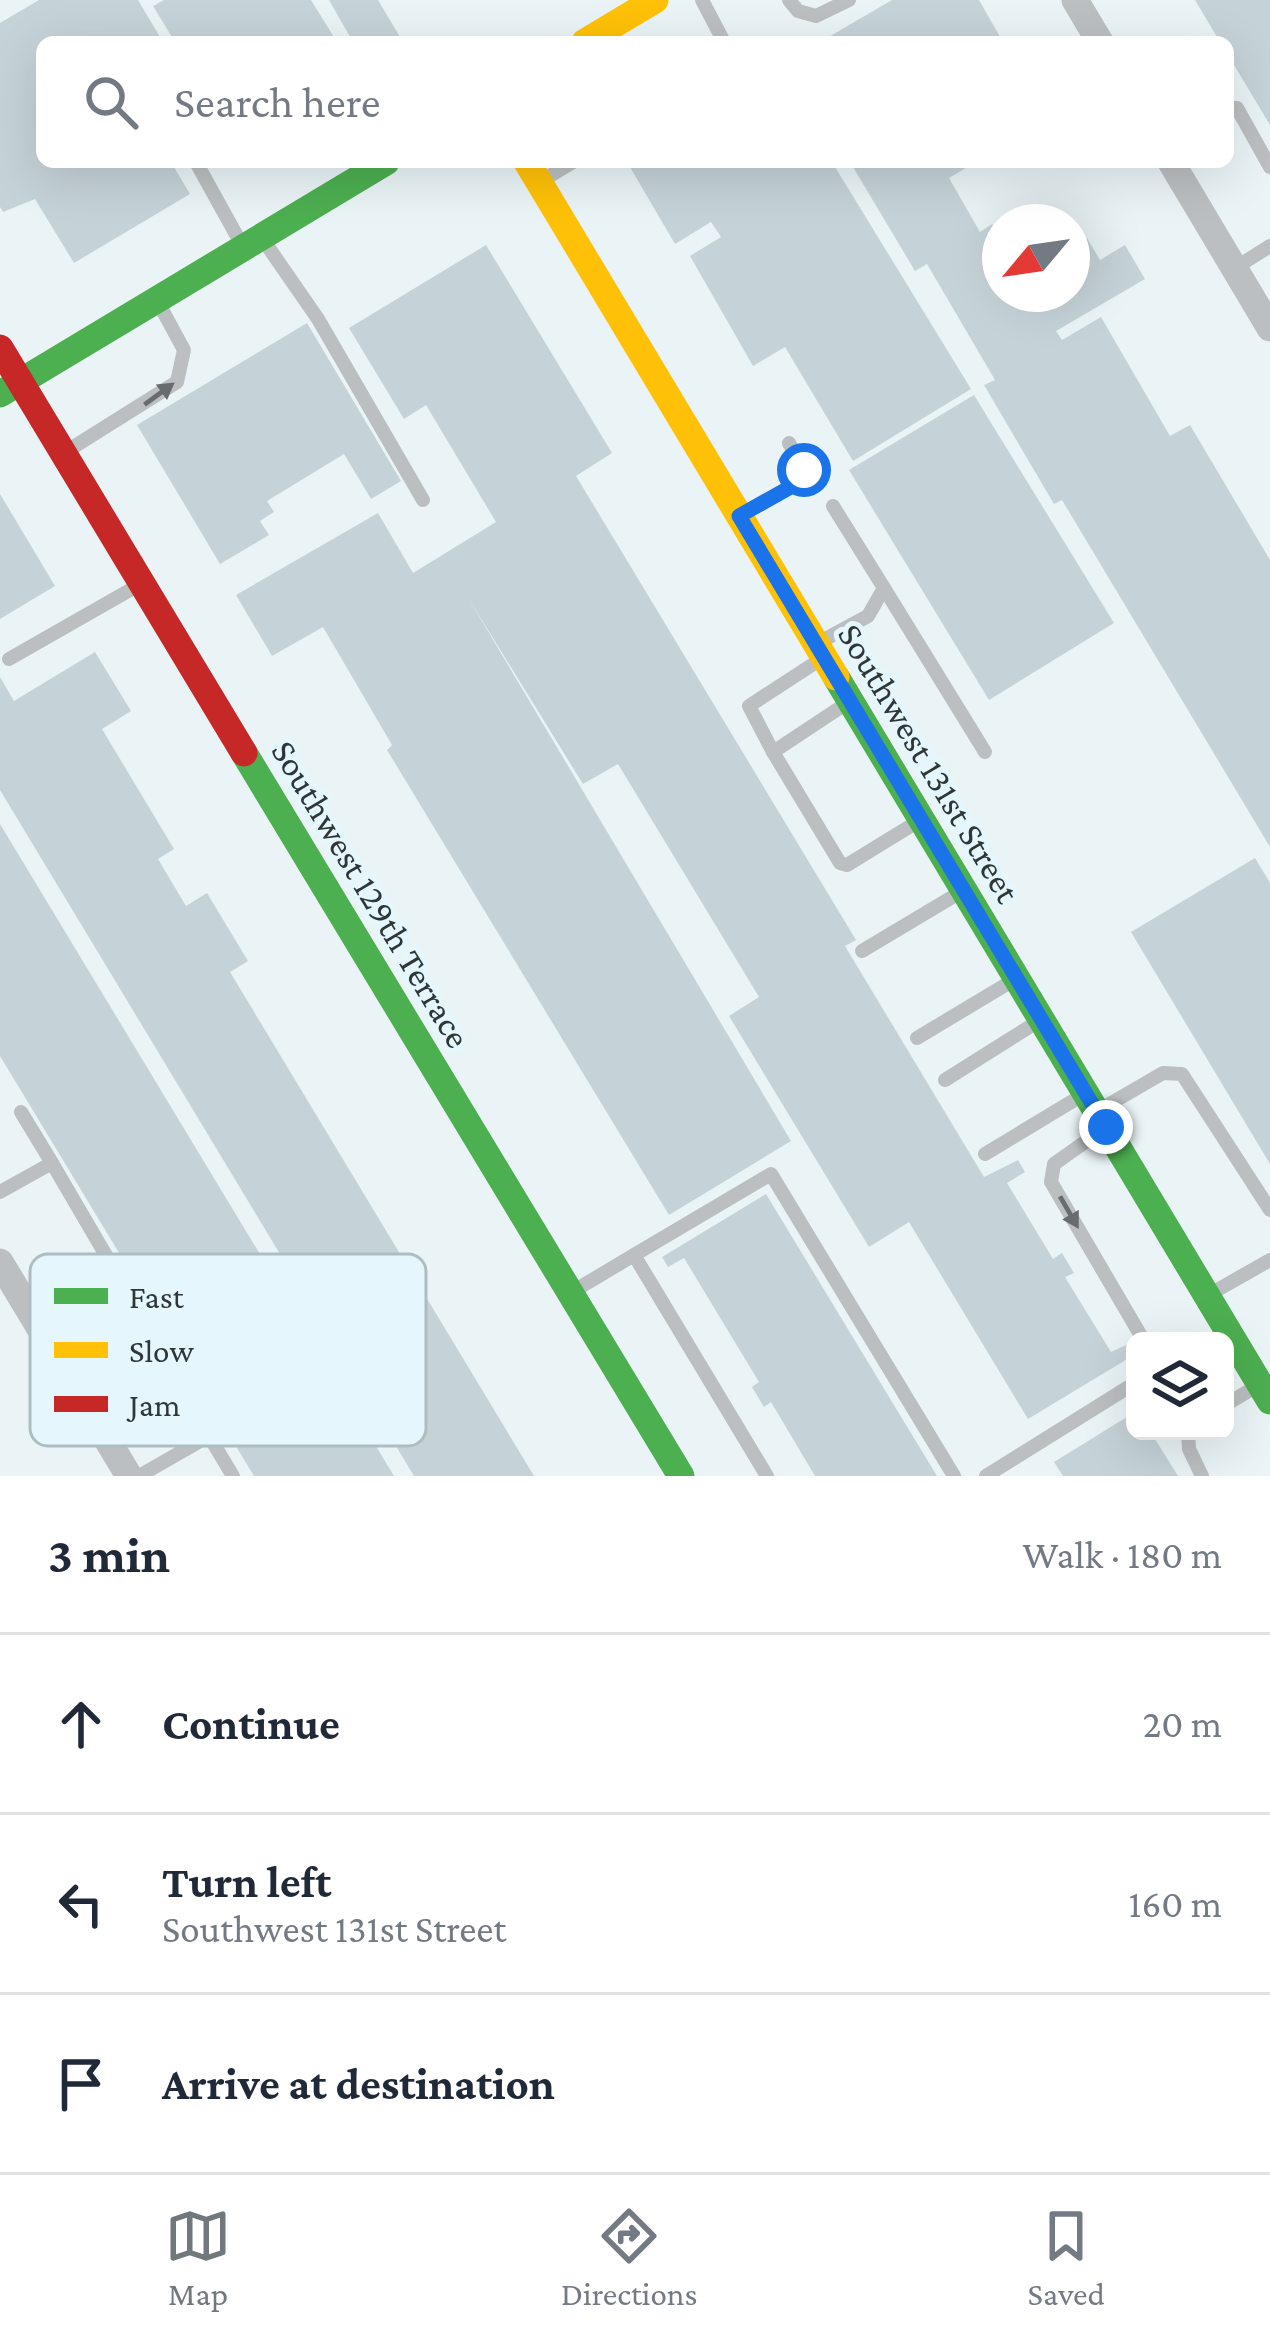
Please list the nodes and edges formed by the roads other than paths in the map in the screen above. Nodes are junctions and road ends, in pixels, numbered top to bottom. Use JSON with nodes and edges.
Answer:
{"nodes":[{"id":1,"x":655,"y":0,"type":"edge"},
{"id":2,"x":702,"y":0,"type":"edge"},
{"id":3,"x":789,"y":0,"type":"edge"},
{"id":4,"x":849,"y":0,"type":"edge"},
{"id":5,"x":1075,"y":0,"type":"edge"},
{"id":6,"x":595,"y":36,"type":"edge"},
{"id":7,"x":721,"y":36,"type":"edge"},
{"id":8,"x":1096,"y":36,"type":"edge"},
{"id":9,"x":1234,"y":108,"type":"edge"},
{"id":10,"x":1270,"y":167,"type":"edge"},
{"id":11,"x":200,"y":168,"type":"edge"},
{"id":12,"x":376,"y":168,"type":"edge"},
{"id":13,"x":1176,"y":168,"type":"edge"},
{"id":14,"x":533,"y":172,"type":"edge"},
{"id":15,"x":252,"y":242,"type":"junction"},
{"id":16,"x":1270,"y":246,"type":"edge"},
{"id":17,"x":1234,"y":268,"type":"junction"},
{"id":18,"x":156,"y":300,"type":"junction"},
{"id":19,"x":1270,"y":328,"type":"edge"},
{"id":20,"x":0,"y":348,"type":"edge"},
{"id":21,"x":10,"y":387,"type":"edge"},
{"id":22,"x":789,"y":443,"type":"dead end"},
{"id":23,"x":63,"y":453,"type":"junction"},
{"id":24,"x":423,"y":500,"type":"dead end"},
{"id":25,"x":832,"y":506,"type":"dead end"},
{"id":26,"x":739,"y":516,"type":"junction"},
{"id":27,"x":141,"y":583,"type":"junction"},
{"id":28,"x":884,"y":588,"type":"junction"},
{"id":29,"x":820,"y":651,"type":"junction"},
{"id":30,"x":9,"y":659,"type":"dead end"},
{"id":31,"x":850,"y":701,"type":"junction"},
{"id":32,"x":773,"y":752,"type":"junction"},
{"id":33,"x":985,"y":752,"type":"dead end"},
{"id":34,"x":921,"y":820,"type":"junction"},
{"id":35,"x":964,"y":890,"type":"junction"},
{"id":36,"x":862,"y":952,"type":"dead end"},
{"id":37,"x":1016,"y":978,"type":"junction"},
{"id":38,"x":1041,"y":1019,"type":"junction"},
{"id":39,"x":917,"y":1038,"type":"dead end"},
{"id":40,"x":945,"y":1080,"type":"dead end"},
{"id":41,"x":1096,"y":1111,"type":"junction"},
{"id":42,"x":21,"y":1112,"type":"dead end"},
{"id":43,"x":985,"y":1154,"type":"dead end"},
{"id":44,"x":52,"y":1163,"type":"junction"},
{"id":45,"x":0,"y":1192,"type":"edge"},
{"id":46,"x":1270,"y":1210,"type":"edge"},
{"id":47,"x":105,"y":1254,"type":"edge"},
{"id":48,"x":634,"y":1255,"type":"junction"},
{"id":49,"x":1270,"y":1260,"type":"edge"},
{"id":50,"x":0,"y":1262,"type":"edge"},
{"id":51,"x":570,"y":1293,"type":"junction"},
{"id":52,"x":1207,"y":1296,"type":"junction"},
{"id":53,"x":30,"y":1312,"type":"edge"},
{"id":54,"x":1139,"y":1332,"type":"edge"},
{"id":55,"x":1259,"y":1375,"type":"edge"},
{"id":56,"x":1126,"y":1389,"type":"edge"},
{"id":57,"x":1234,"y":1397,"type":"edge"},
{"id":58,"x":1188,"y":1440,"type":"edge"},
{"id":59,"x":111,"y":1446,"type":"edge"},
{"id":60,"x":192,"y":1446,"type":"edge"},
{"id":61,"x":215,"y":1446,"type":"edge"},
{"id":62,"x":129,"y":1476,"type":"edge"},
{"id":63,"x":139,"y":1476,"type":"edge"},
{"id":64,"x":233,"y":1476,"type":"edge"},
{"id":65,"x":681,"y":1476,"type":"edge"},
{"id":66,"x":767,"y":1476,"type":"edge"},
{"id":67,"x":955,"y":1476,"type":"edge"},
{"id":68,"x":986,"y":1476,"type":"edge"},
{"id":69,"x":1202,"y":1476,"type":"edge"}],
"edges":[{"from":1,"to":6,"type":"street"},
{"from":2,"to":7,"type":"lane"},
{"from":3,"to":4,"type":"lane"},
{"from":5,"to":8,"type":"street"},
{"from":9,"to":10,"type":"lane"},
{"from":11,"to":15,"type":"lane"},
{"from":12,"to":15,"type":"street"},
{"from":13,"to":17,"type":"street"},
{"from":14,"to":26,"type":"street","name":"Southwest 131st Street"},
{"from":15,"to":18,"type":"street"},
{"from":15,"to":24,"type":"lane"},
{"from":16,"to":17,"type":"lane"},
{"from":17,"to":19,"type":"street"},
{"from":18,"to":21,"type":"street"},
{"from":23,"to":18,"type":"lane","one_way":true},
{"from":20,"to":21,"type":"street","name":"Southwest 129th Terrace"},
{"from":21,"to":23,"type":"street","name":"Southwest 129th Terrace"},
{"from":22,"to":26,"type":"lane"},
{"from":23,"to":27,"type":"street","name":"Southwest 129th Terrace"},
{"from":25,"to":28,"type":"lane"},
{"from":26,"to":29,"type":"street","name":"Southwest 131st Street"},
{"from":27,"to":30,"type":"lane"},
{"from":27,"to":51,"type":"street","name":"Southwest 129th Terrace"},
{"from":28,"to":29,"type":"lane"},
{"from":28,"to":33,"type":"lane"},
{"from":29,"to":31,"type":"street","name":"Southwest 131st Street"},
{"from":29,"to":32,"type":"lane"},
{"from":31,"to":32,"type":"lane"},
{"from":31,"to":34,"type":"street","name":"Southwest 131st Street"},
{"from":32,"to":34,"type":"lane"},
{"from":34,"to":35,"type":"street","name":"Southwest 131st Street"},
{"from":35,"to":36,"type":"lane"},
{"from":35,"to":37,"type":"street","name":"Southwest 131st Street"},
{"from":37,"to":38,"type":"street","name":"Southwest 131st Street"},
{"from":37,"to":39,"type":"lane"},
{"from":38,"to":40,"type":"lane"},
{"from":38,"to":41,"type":"street","name":"Southwest 131st Street"},
{"from":41,"to":43,"type":"lane"},
{"from":41,"to":46,"type":"lane"},
{"from":41,"to":52,"type":"street","name":"Southwest 131st Street"},
{"from":41,"to":54,"type":"lane","one_way":true},
{"from":42,"to":44,"type":"lane"},
{"from":44,"to":45,"type":"lane"},
{"from":44,"to":47,"type":"lane"},
{"from":48,"to":51,"type":"lane"},
{"from":48,"to":66,"type":"lane"},
{"from":48,"to":67,"type":"lane"},
{"from":49,"to":52,"type":"lane"},
{"from":50,"to":53,"type":"street"},
{"from":51,"to":65,"type":"street","name":"Southwest 129th Terrace"},
{"from":52,"to":55,"type":"street","name":"Southwest 131st Street"},
{"from":55,"to":57,"type":"lane"},
{"from":56,"to":68,"type":"lane"},
{"from":58,"to":69,"type":"lane"},
{"from":59,"to":62,"type":"street"},
{"from":60,"to":63,"type":"lane"},
{"from":61,"to":64,"type":"lane"}]}
